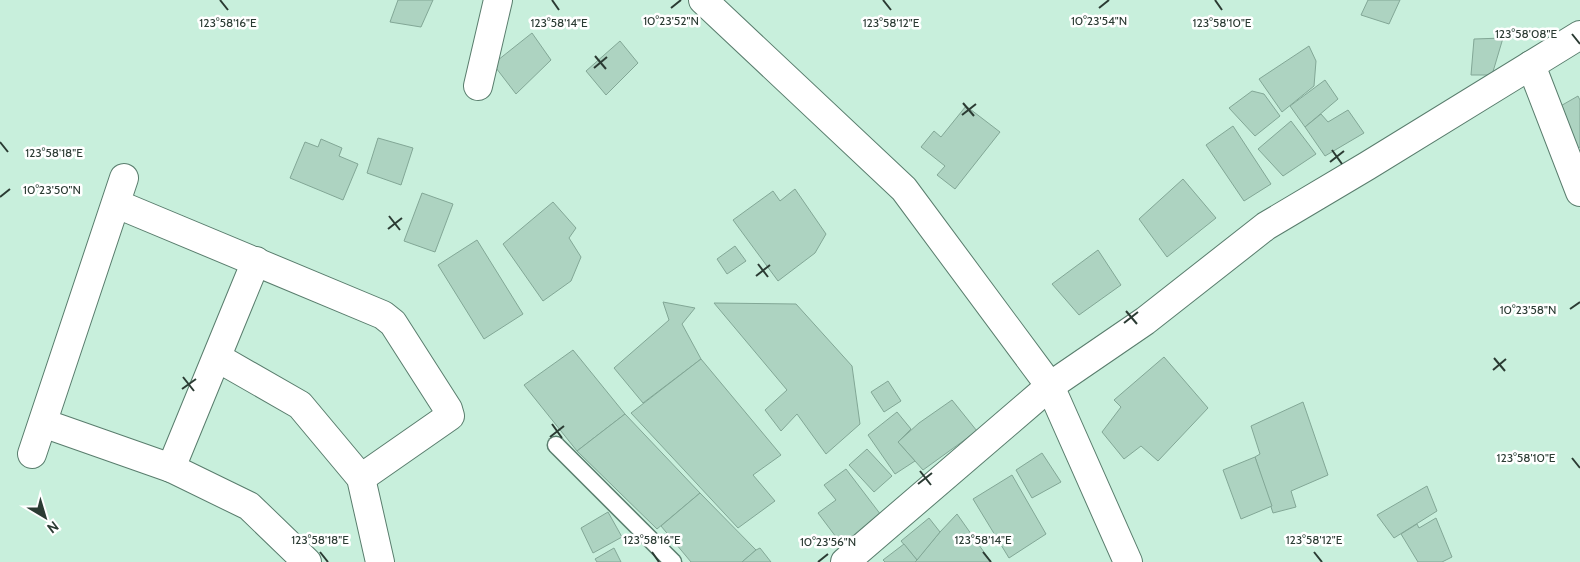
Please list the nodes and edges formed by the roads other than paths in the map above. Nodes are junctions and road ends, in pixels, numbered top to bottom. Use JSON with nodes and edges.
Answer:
{"nodes":[{"id":1,"x":498,"y":0,"type":"edge"},
{"id":2,"x":704,"y":0,"type":"edge"},
{"id":3,"x":1580,"y":34,"type":"edge"},
{"id":4,"x":1531,"y":65,"type":"junction"},
{"id":5,"x":478,"y":86,"type":"dead end"},
{"id":6,"x":124,"y":178,"type":"dead end"},
{"id":7,"x":1580,"y":192,"type":"edge"},
{"id":8,"x":117,"y":204,"type":"junction"},
{"id":9,"x":256,"y":261,"type":"junction"},
{"id":10,"x":218,"y":358,"type":"junction"},
{"id":11,"x":1050,"y":386,"type":"junction"},
{"id":12,"x":43,"y":423,"type":"junction"},
{"id":13,"x":556,"y":445,"type":"dead end"},
{"id":14,"x":32,"y":454,"type":"dead end"},
{"id":15,"x":171,"y":468,"type":"junction"},
{"id":16,"x":362,"y":478,"type":"junction"},
{"id":17,"x":307,"y":562,"type":"edge"},
{"id":18,"x":380,"y":562,"type":"edge"},
{"id":19,"x":674,"y":562,"type":"edge"},
{"id":20,"x":845,"y":562,"type":"edge"},
{"id":21,"x":1128,"y":562,"type":"edge"}],
"edges":[{"from":1,"to":5,"type":"street"},
{"from":2,"to":11,"type":"street"},
{"from":3,"to":4,"type":"street"},
{"from":4,"to":7,"type":"street"},
{"from":4,"to":11,"type":"street"},
{"from":6,"to":8,"type":"street"},
{"from":8,"to":9,"type":"street"},
{"from":8,"to":12,"type":"street"},
{"from":9,"to":10,"type":"street"},
{"from":9,"to":16,"type":"street"},
{"from":10,"to":15,"type":"street"},
{"from":10,"to":16,"type":"street"},
{"from":11,"to":20,"type":"street"},
{"from":11,"to":21,"type":"street"},
{"from":12,"to":14,"type":"street"},
{"from":12,"to":15,"type":"street"},
{"from":13,"to":19,"type":"lane"},
{"from":15,"to":17,"type":"street"},
{"from":16,"to":18,"type":"street"}]}
